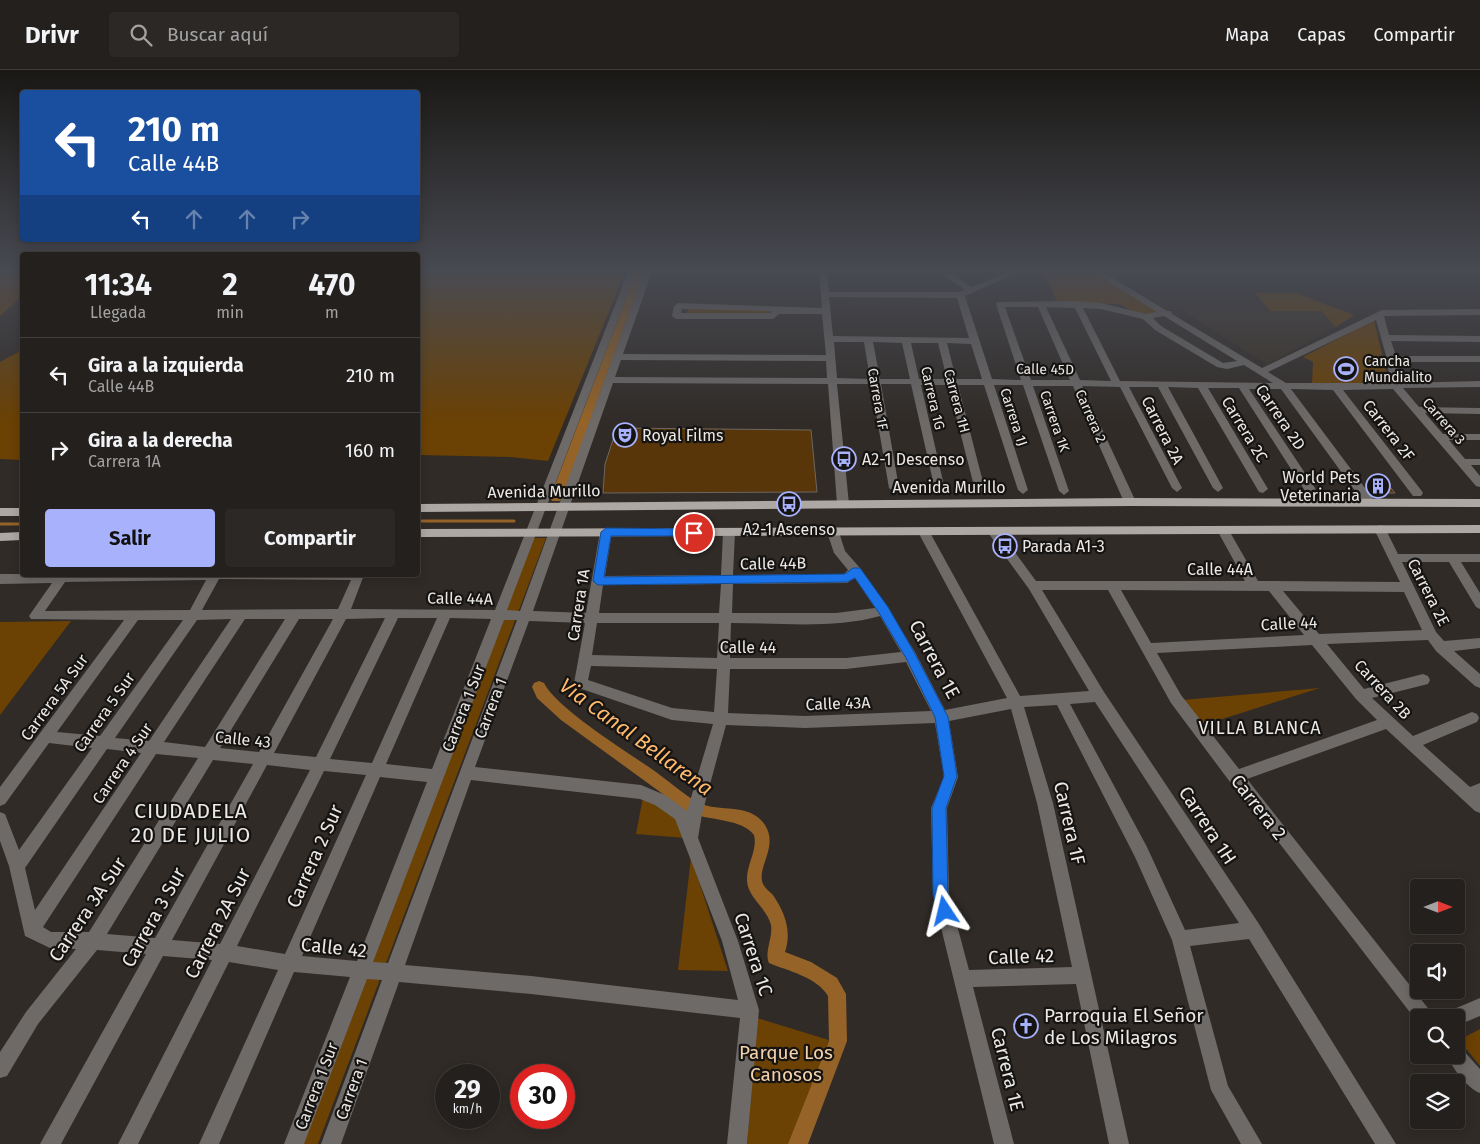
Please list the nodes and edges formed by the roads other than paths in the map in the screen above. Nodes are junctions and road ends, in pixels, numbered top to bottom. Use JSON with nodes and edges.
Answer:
{"nodes":[{"id":1,"x":612,"y":322,"type":"edge"},
{"id":2,"x":630,"y":322,"type":"edge"},
{"id":3,"x":827,"y":322,"type":"edge"},
{"id":4,"x":969,"y":322,"type":"edge"},
{"id":5,"x":1006,"y":322,"type":"edge"},
{"id":6,"x":1048,"y":322,"type":"edge"},
{"id":7,"x":1087,"y":322,"type":"edge"},
{"id":8,"x":1152,"y":322,"type":"edge"},
{"id":9,"x":1183,"y":322,"type":"edge"},
{"id":10,"x":1364,"y":322,"type":"edge"},
{"id":11,"x":1381,"y":322,"type":"edge"},
{"id":12,"x":1386,"y":338,"type":"junction"},
{"id":13,"x":1480,"y":339,"type":"edge"},
{"id":14,"x":829,"y":340,"type":"junction"},
{"id":15,"x":868,"y":340,"type":"junction"},
{"id":16,"x":906,"y":341,"type":"junction"},
{"id":17,"x":942,"y":341,"type":"junction"},
{"id":18,"x":975,"y":341,"type":"junction"},
{"id":19,"x":618,"y":356,"type":"junction"},
{"id":20,"x":830,"y":358,"type":"junction"},
{"id":21,"x":1392,"y":359,"type":"junction"},
{"id":22,"x":1480,"y":359,"type":"edge"},
{"id":23,"x":1246,"y":362,"type":"junction"},
{"id":24,"x":1262,"y":372,"type":"junction"},
{"id":25,"x":609,"y":380,"type":"junction"},
{"id":26,"x":832,"y":382,"type":"junction"},
{"id":27,"x":875,"y":382,"type":"junction"},
{"id":28,"x":915,"y":382,"type":"junction"},
{"id":29,"x":952,"y":382,"type":"junction"},
{"id":30,"x":988,"y":382,"type":"junction"},
{"id":31,"x":1027,"y":383,"type":"junction"},
{"id":32,"x":1076,"y":383,"type":"junction"},
{"id":33,"x":1120,"y":384,"type":"junction"},
{"id":34,"x":1480,"y":384,"type":"edge"},
{"id":35,"x":1162,"y":385,"type":"junction"},
{"id":36,"x":1200,"y":385,"type":"junction"},
{"id":37,"x":1395,"y":385,"type":"junction"},
{"id":38,"x":1242,"y":386,"type":"junction"},
{"id":39,"x":1284,"y":386,"type":"junction"},
{"id":40,"x":1336,"y":387,"type":"junction"},
{"id":41,"x":1417,"y":410,"type":"junction"},
{"id":42,"x":1480,"y":411,"type":"edge"},
{"id":43,"x":1480,"y":436,"type":"edge"},
{"id":44,"x":1440,"y":437,"type":"junction"},
{"id":45,"x":1462,"y":462,"type":"junction"},
{"id":46,"x":1480,"y":462,"type":"edge"},
{"id":47,"x":1480,"y":484,"type":"edge"},
{"id":48,"x":894,"y":488,"type":"dead end"},
{"id":49,"x":1176,"y":488,"type":"dead end"},
{"id":50,"x":1218,"y":488,"type":"dead end"},
{"id":51,"x":1263,"y":489,"type":"dead end"},
{"id":52,"x":940,"y":490,"type":"dead end"},
{"id":53,"x":980,"y":490,"type":"dead end"},
{"id":54,"x":1023,"y":490,"type":"dead end"},
{"id":55,"x":1064,"y":491,"type":"dead end"},
{"id":56,"x":1311,"y":491,"type":"dead end"},
{"id":57,"x":1417,"y":493,"type":"dead end"},
{"id":58,"x":1130,"y":502,"type":"junction"},
{"id":59,"x":1370,"y":503,"type":"junction"},
{"id":60,"x":1480,"y":503,"type":"edge"},
{"id":61,"x":843,"y":504,"type":"junction"},
{"id":62,"x":539,"y":507,"type":"junction"},
{"id":63,"x":563,"y":507,"type":"junction"},
{"id":64,"x":420,"y":508,"type":"edge"},
{"id":65,"x":0,"y":512,"type":"edge"},
{"id":66,"x":20,"y":512,"type":"edge"},
{"id":67,"x":1480,"y":528,"type":"edge"},
{"id":68,"x":1380,"y":529,"type":"junction"},
{"id":69,"x":1223,"y":530,"type":"junction"},
{"id":70,"x":994,"y":531,"type":"junction"},
{"id":71,"x":530,"y":532,"type":"junction"},
{"id":72,"x":555,"y":532,"type":"junction"},
{"id":73,"x":606,"y":532,"type":"junction"},
{"id":74,"x":832,"y":532,"type":"junction"},
{"id":75,"x":924,"y":532,"type":"junction"},
{"id":76,"x":420,"y":533,"type":"edge"},
{"id":77,"x":729,"y":533,"type":"junction"},
{"id":78,"x":20,"y":536,"type":"edge"},
{"id":79,"x":0,"y":537,"type":"edge"},
{"id":80,"x":1452,"y":557,"type":"junction"},
{"id":81,"x":1394,"y":558,"type":"junction"},
{"id":82,"x":1480,"y":558,"type":"edge"},
{"id":83,"x":856,"y":571,"type":"junction"},
{"id":84,"x":42,"y":577,"type":"edge"},
{"id":85,"x":62,"y":577,"type":"edge"},
{"id":86,"x":214,"y":577,"type":"edge"},
{"id":87,"x":359,"y":577,"type":"edge"},
{"id":88,"x":0,"y":579,"type":"edge"},
{"id":89,"x":727,"y":580,"type":"junction"},
{"id":90,"x":598,"y":581,"type":"junction"},
{"id":91,"x":1112,"y":585,"type":"junction"},
{"id":92,"x":1034,"y":586,"type":"junction"},
{"id":93,"x":1254,"y":586,"type":"junction"},
{"id":94,"x":1272,"y":586,"type":"junction"},
{"id":95,"x":1407,"y":587,"type":"junction"},
{"id":96,"x":1480,"y":604,"type":"edge"},
{"id":97,"x":884,"y":610,"type":"junction"},
{"id":98,"x":394,"y":613,"type":"junction"},
{"id":99,"x":446,"y":613,"type":"junction"},
{"id":100,"x":194,"y":614,"type":"junction"},
{"id":101,"x":295,"y":614,"type":"junction"},
{"id":102,"x":342,"y":614,"type":"junction"},
{"id":103,"x":500,"y":614,"type":"junction"},
{"id":104,"x":135,"y":615,"type":"junction"},
{"id":105,"x":242,"y":615,"type":"junction"},
{"id":106,"x":526,"y":615,"type":"junction"},
{"id":107,"x":592,"y":618,"type":"junction"},
{"id":108,"x":725,"y":618,"type":"junction"},
{"id":109,"x":1431,"y":636,"type":"junction"},
{"id":110,"x":1315,"y":639,"type":"junction"},
{"id":111,"x":1480,"y":643,"type":"edge"},
{"id":112,"x":1441,"y":647,"type":"junction"},
{"id":113,"x":1149,"y":648,"type":"junction"},
{"id":114,"x":910,"y":656,"type":"junction"},
{"id":115,"x":585,"y":660,"type":"junction"},
{"id":116,"x":723,"y":664,"type":"junction"},
{"id":117,"x":1423,"y":680,"type":"dead end"},
{"id":118,"x":1480,"y":682,"type":"edge"},
{"id":119,"x":581,"y":683,"type":"joint"},
{"id":120,"x":1361,"y":695,"type":"junction"},
{"id":121,"x":1099,"y":696,"type":"junction"},
{"id":122,"x":1060,"y":698,"type":"junction"},
{"id":123,"x":1016,"y":702,"type":"junction"},
{"id":124,"x":941,"y":717,"type":"junction"},
{"id":125,"x":1472,"y":718,"type":"dead end"},
{"id":126,"x":721,"y":719,"type":"junction"},
{"id":127,"x":1388,"y":722,"type":"junction"},
{"id":128,"x":46,"y":737,"type":"junction"},
{"id":129,"x":104,"y":742,"type":"junction"},
{"id":130,"x":1411,"y":743,"type":"junction"},
{"id":131,"x":152,"y":749,"type":"junction"},
{"id":132,"x":209,"y":754,"type":"junction"},
{"id":133,"x":264,"y":759,"type":"junction"},
{"id":134,"x":320,"y":765,"type":"junction"},
{"id":135,"x":376,"y":770,"type":"junction"},
{"id":136,"x":466,"y":773,"type":"junction"},
{"id":137,"x":437,"y":776,"type":"junction"},
{"id":138,"x":1235,"y":777,"type":"junction"},
{"id":139,"x":1474,"y":792,"type":"edge"},
{"id":140,"x":0,"y":799,"type":"edge"},
{"id":141,"x":1480,"y":806,"type":"edge"},
{"id":142,"x":0,"y":819,"type":"edge"},
{"id":143,"x":690,"y":841,"type":"junction"},
{"id":144,"x":17,"y":866,"type":"junction"},
{"id":145,"x":31,"y":930,"type":"junction"},
{"id":146,"x":1253,"y":930,"type":"junction"},
{"id":147,"x":1180,"y":939,"type":"junction"},
{"id":148,"x":94,"y":941,"type":"junction"},
{"id":149,"x":160,"y":947,"type":"junction"},
{"id":150,"x":224,"y":953,"type":"junction"},
{"id":151,"x":288,"y":963,"type":"junction"},
{"id":152,"x":361,"y":971,"type":"junction"},
{"id":153,"x":392,"y":974,"type":"junction"},
{"id":154,"x":1081,"y":975,"type":"junction"},
{"id":155,"x":963,"y":979,"type":"junction"},
{"id":156,"x":1480,"y":1007,"type":"edge"},
{"id":157,"x":1418,"y":1009,"type":"edge"},
{"id":158,"x":750,"y":1010,"type":"junction"},
{"id":159,"x":1465,"y":1013,"type":"edge"},
{"id":160,"x":1463,"y":1064,"type":"edge"},
{"id":161,"x":0,"y":1069,"type":"edge"},
{"id":162,"x":1480,"y":1084,"type":"edge"},
{"id":163,"x":50,"y":1144,"type":"edge"},
{"id":164,"x":128,"y":1144,"type":"edge"},
{"id":165,"x":209,"y":1144,"type":"edge"},
{"id":166,"x":294,"y":1144,"type":"edge"},
{"id":167,"x":331,"y":1144,"type":"edge"},
{"id":168,"x":737,"y":1144,"type":"edge"},
{"id":169,"x":1004,"y":1144,"type":"edge"},
{"id":170,"x":1119,"y":1144,"type":"edge"},
{"id":171,"x":1252,"y":1144,"type":"edge"},
{"id":172,"x":1386,"y":1144,"type":"edge"}],
"edges":[{"from":1,"to":62,"type":"street","name":"Carrera 1 Sur"},
{"from":2,"to":19,"type":"street","name":"Carrera 1"},
{"from":3,"to":14,"type":"street"},
{"from":4,"to":18,"type":"street","name":"Carrera 1J"},
{"from":5,"to":31,"type":"street","name":"Carrera 1K"},
{"from":6,"to":32,"type":"street","name":"Carrera 2"},
{"from":7,"to":33,"type":"street","name":"Carrera 2A"},
{"from":8,"to":23,"type":"street"},
{"from":9,"to":23,"type":"street"},
{"from":10,"to":24,"type":"street"},
{"from":11,"to":12,"type":"street"},
{"from":12,"to":13,"type":"street"},
{"from":12,"to":21,"type":"street"},
{"from":14,"to":15,"type":"street"},
{"from":14,"to":20,"type":"street"},
{"from":15,"to":16,"type":"street"},
{"from":15,"to":27,"type":"street","name":"Carrera 1F"},
{"from":16,"to":17,"type":"street"},
{"from":16,"to":28,"type":"street","name":"Carrera 1G"},
{"from":17,"to":18,"type":"street"},
{"from":17,"to":29,"type":"street","name":"Carrera 1H"},
{"from":18,"to":30,"type":"street","name":"Carrera 1J"},
{"from":19,"to":20,"type":"street"},
{"from":19,"to":25,"type":"street","name":"Carrera 1"},
{"from":20,"to":26,"type":"street"},
{"from":21,"to":22,"type":"street"},
{"from":21,"to":37,"type":"street"},
{"from":23,"to":24,"type":"street"},
{"from":24,"to":39,"type":"street"},
{"from":25,"to":26,"type":"street","name":"Calle 45D"},
{"from":25,"to":63,"type":"street","name":"Carrera 1"},
{"from":26,"to":27,"type":"street","name":"Calle 45D"},
{"from":26,"to":61,"type":"street"},
{"from":27,"to":28,"type":"street","name":"Calle 45D"},
{"from":27,"to":48,"type":"street","name":"Carrera 1F"},
{"from":28,"to":29,"type":"street","name":"Calle 45D"},
{"from":28,"to":52,"type":"street","name":"Carrera 1G"},
{"from":29,"to":30,"type":"street","name":"Calle 45D"},
{"from":29,"to":53,"type":"street","name":"Carrera 1H"},
{"from":30,"to":31,"type":"street","name":"Calle 45D"},
{"from":30,"to":54,"type":"street","name":"Carrera 1J"},
{"from":31,"to":32,"type":"street","name":"Calle 45D"},
{"from":31,"to":55,"type":"street","name":"Carrera 1K"},
{"from":32,"to":33,"type":"street","name":"Calle 45D"},
{"from":32,"to":58,"type":"street","name":"Carrera 2"},
{"from":33,"to":35,"type":"street","name":"Calle 45D"},
{"from":33,"to":49,"type":"street","name":"Carrera 2A"},
{"from":34,"to":37,"type":"street","name":"Calle 45D"},
{"from":35,"to":36,"type":"street","name":"Calle 45D"},
{"from":35,"to":50,"type":"street"},
{"from":36,"to":38,"type":"street","name":"Calle 45D"},
{"from":36,"to":51,"type":"street","name":"Carrera 2C"},
{"from":37,"to":40,"type":"street","name":"Calle 45D"},
{"from":37,"to":41,"type":"street","name":"Carrera 3"},
{"from":38,"to":39,"type":"street","name":"Calle 45D"},
{"from":38,"to":56,"type":"street","name":"Carrera 2D"},
{"from":39,"to":40,"type":"street","name":"Calle 45D"},
{"from":39,"to":59,"type":"street"},
{"from":40,"to":57,"type":"street","name":"Carrera 2F"},
{"from":41,"to":42,"type":"street"},
{"from":41,"to":44,"type":"street","name":"Carrera 3"},
{"from":43,"to":44,"type":"street"},
{"from":44,"to":45,"type":"street","name":"Carrera 3"},
{"from":45,"to":46,"type":"street"},
{"from":45,"to":47,"type":"street","name":"Carrera 3"},
{"from":58,"to":59,"type":"main road","name":"Avenida Murillo"},
{"from":58,"to":61,"type":"main road","name":"Avenida Murillo"},
{"from":59,"to":60,"type":"main road","name":"Avenida Murillo"},
{"from":61,"to":63,"type":"main road","name":"Avenida Murillo"},
{"from":62,"to":63,"type":"main road","name":"Avenida Murillo"},
{"from":62,"to":64,"type":"main road","name":"Avenida Murillo"},
{"from":62,"to":71,"type":"street","name":"Carrera 1 Sur"},
{"from":63,"to":72,"type":"street","name":"Carrera 1"},
{"from":65,"to":66,"type":"main road"},
{"from":67,"to":68,"type":"main road"},
{"from":68,"to":69,"type":"main road"},
{"from":68,"to":81,"type":"street","name":"Carrera 2E"},
{"from":69,"to":70,"type":"main road"},
{"from":69,"to":93,"type":"street"},
{"from":70,"to":75,"type":"main road"},
{"from":70,"to":92,"type":"street","name":"Carrera 1H"},
{"from":71,"to":72,"type":"main road"},
{"from":71,"to":76,"type":"main road"},
{"from":71,"to":103,"type":"street","name":"Carrera 1 Sur"},
{"from":72,"to":73,"type":"main road"},
{"from":72,"to":106,"type":"street","name":"Carrera 1"},
{"from":73,"to":77,"type":"main road"},
{"from":73,"to":90,"type":"street","name":"Carrera 1A"},
{"from":74,"to":75,"type":"main road"},
{"from":74,"to":77,"type":"main road"},
{"from":74,"to":83,"type":"street","name":"Carrera 1E"},
{"from":75,"to":123,"type":"street","name":"Carrera 1F"},
{"from":77,"to":89,"type":"street"},
{"from":78,"to":79,"type":"main road"},
{"from":80,"to":81,"type":"street"},
{"from":80,"to":82,"type":"street"},
{"from":80,"to":96,"type":"street"},
{"from":81,"to":95,"type":"street","name":"Carrera 2E"},
{"from":83,"to":89,"type":"street","name":"Calle 44B"},
{"from":83,"to":97,"type":"street","name":"Carrera 1E"},
{"from":84,"to":88,"type":"street"},
{"from":85,"to":104,"type":"street","name":"Calle 44A"},
{"from":86,"to":100,"type":"street","name":"Carrera 5 Sur"},
{"from":87,"to":102,"type":"street","name":"Carrera 3 Sur"},
{"from":89,"to":90,"type":"street","name":"Calle 44B"},
{"from":89,"to":108,"type":"street"},
{"from":90,"to":107,"type":"street","name":"Carrera 1A"},
{"from":91,"to":92,"type":"street","name":"Calle 44A"},
{"from":91,"to":93,"type":"street","name":"Calle 44A"},
{"from":91,"to":113,"type":"street","name":"Carrera 2"},
{"from":92,"to":121,"type":"street","name":"Carrera 1H"},
{"from":93,"to":94,"type":"street","name":"Calle 44A"},
{"from":94,"to":95,"type":"street","name":"Calle 44A"},
{"from":94,"to":110,"type":"street","name":"Carrera 2B"},
{"from":95,"to":109,"type":"street","name":"Carrera 2E"},
{"from":97,"to":108,"type":"street","name":"Calle 44A"},
{"from":97,"to":114,"type":"street","name":"Carrera 1E"},
{"from":98,"to":99,"type":"street","name":"Calle 44A"},
{"from":98,"to":102,"type":"street","name":"Calle 44A"},
{"from":98,"to":134,"type":"street","name":"Carrera 2A Sur"},
{"from":99,"to":103,"type":"street","name":"Calle 44A"},
{"from":99,"to":135,"type":"street","name":"Carrera 2 Sur"},
{"from":100,"to":104,"type":"street","name":"Calle 44A"},
{"from":100,"to":105,"type":"street","name":"Calle 44A"},
{"from":100,"to":129,"type":"street","name":"Carrera 5 Sur"},
{"from":101,"to":102,"type":"street","name":"Calle 44A"},
{"from":101,"to":105,"type":"street","name":"Calle 44A"},
{"from":101,"to":132,"type":"street","name":"Carrera 3A Sur"},
{"from":102,"to":133,"type":"street","name":"Carrera 3 Sur"},
{"from":103,"to":106,"type":"street","name":"Calle 44A"},
{"from":103,"to":137,"type":"street","name":"Carrera 1 Sur"},
{"from":104,"to":128,"type":"street","name":"Carrera 5A Sur"},
{"from":105,"to":131,"type":"street","name":"Carrera 4 Sur"},
{"from":106,"to":107,"type":"street","name":"Calle 44A"},
{"from":106,"to":136,"type":"street","name":"Carrera 1"},
{"from":107,"to":108,"type":"street","name":"Calle 44A"},
{"from":107,"to":115,"type":"street","name":"Carrera 1A"},
{"from":108,"to":116,"type":"street"},
{"from":109,"to":110,"type":"street","name":"Calle 44"},
{"from":109,"to":112,"type":"street","name":"Carrera 2E"},
{"from":110,"to":113,"type":"street","name":"Calle 44"},
{"from":110,"to":120,"type":"street","name":"Carrera 2B"},
{"from":111,"to":112,"type":"street"},
{"from":112,"to":118,"type":"street","name":"Carrera 2E"},
{"from":113,"to":138,"type":"street","name":"Carrera 2"},
{"from":114,"to":116,"type":"street","name":"Calle 44"},
{"from":114,"to":124,"type":"street","name":"Carrera 1E"},
{"from":115,"to":116,"type":"street","name":"Calle 44"},
{"from":115,"to":119,"type":"street","name":"Carrera 1A"},
{"from":116,"to":126,"type":"street"},
{"from":117,"to":120,"type":"street"},
{"from":119,"to":126,"type":"street","name":"Calle 43A"},
{"from":120,"to":127,"type":"street","name":"Carrera 2B"},
{"from":121,"to":122,"type":"street","name":"Calle 43A"},
{"from":121,"to":146,"type":"street","name":"Carrera 1H"},
{"from":122,"to":123,"type":"street","name":"Calle 43A"},
{"from":122,"to":147,"type":"street"},
{"from":123,"to":124,"type":"street","name":"Calle 43A"},
{"from":123,"to":154,"type":"street","name":"Carrera 1F"},
{"from":124,"to":126,"type":"street","name":"Calle 43A"},
{"from":124,"to":155,"type":"street","name":"Carrera 1E"},
{"from":125,"to":130,"type":"street"},
{"from":126,"to":143,"type":"street"},
{"from":127,"to":130,"type":"street","name":"Carrera 2B"},
{"from":127,"to":138,"type":"street"},
{"from":128,"to":129,"type":"street","name":"Calle 43"},
{"from":128,"to":140,"type":"street","name":"Carrera 5A Sur"},
{"from":129,"to":131,"type":"street","name":"Calle 43"},
{"from":129,"to":144,"type":"street","name":"Carrera 5 Sur"},
{"from":130,"to":139,"type":"street","name":"Carrera 2B"},
{"from":131,"to":132,"type":"street","name":"Calle 43"},
{"from":131,"to":145,"type":"street","name":"Carrera 4 Sur"},
{"from":132,"to":133,"type":"street","name":"Calle 43"},
{"from":132,"to":148,"type":"street","name":"Carrera 3A Sur"},
{"from":133,"to":134,"type":"street","name":"Calle 43"},
{"from":133,"to":149,"type":"street","name":"Carrera 3 Sur"},
{"from":134,"to":135,"type":"street","name":"Calle 43"},
{"from":134,"to":150,"type":"street","name":"Carrera 2A Sur"},
{"from":135,"to":137,"type":"street","name":"Calle 43"},
{"from":135,"to":151,"type":"street","name":"Carrera 2 Sur"},
{"from":136,"to":143,"type":"street"},
{"from":136,"to":153,"type":"street","name":"Carrera 1"},
{"from":137,"to":152,"type":"street","name":"Carrera 1 Sur"},
{"from":138,"to":157,"type":"street","name":"Carrera 2"},
{"from":139,"to":141,"type":"street","name":"Carrera 2B"},
{"from":142,"to":144,"type":"street"},
{"from":143,"to":158,"type":"street","name":"Carrera 1C"},
{"from":144,"to":145,"type":"street"},
{"from":145,"to":148,"type":"street","name":"Calle 42"},
{"from":146,"to":147,"type":"street"},
{"from":146,"to":172,"type":"street","name":"Carrera 1H"},
{"from":147,"to":171,"type":"street"},
{"from":148,"to":149,"type":"street","name":"Calle 42"},
{"from":148,"to":161,"type":"street","name":"Carrera 3A Sur"},
{"from":149,"to":150,"type":"street","name":"Calle 42"},
{"from":149,"to":163,"type":"street","name":"Carrera 3 Sur"},
{"from":150,"to":151,"type":"street","name":"Calle 42"},
{"from":150,"to":164,"type":"street","name":"Carrera 2A Sur"},
{"from":151,"to":152,"type":"street","name":"Calle 42"},
{"from":151,"to":165,"type":"street","name":"Carrera 2 Sur"},
{"from":152,"to":153,"type":"street","name":"Calle 42"},
{"from":152,"to":166,"type":"street","name":"Carrera 1 Sur"},
{"from":153,"to":158,"type":"street","name":"Calle 42"},
{"from":153,"to":167,"type":"street","name":"Carrera 1"},
{"from":154,"to":155,"type":"street","name":"Calle 42"},
{"from":154,"to":170,"type":"street","name":"Carrera 1F"},
{"from":155,"to":169,"type":"street","name":"Carrera 1E"},
{"from":156,"to":159,"type":"street"},
{"from":158,"to":168,"type":"street","name":"Carrera 1C"},
{"from":160,"to":162,"type":"street"}]}
